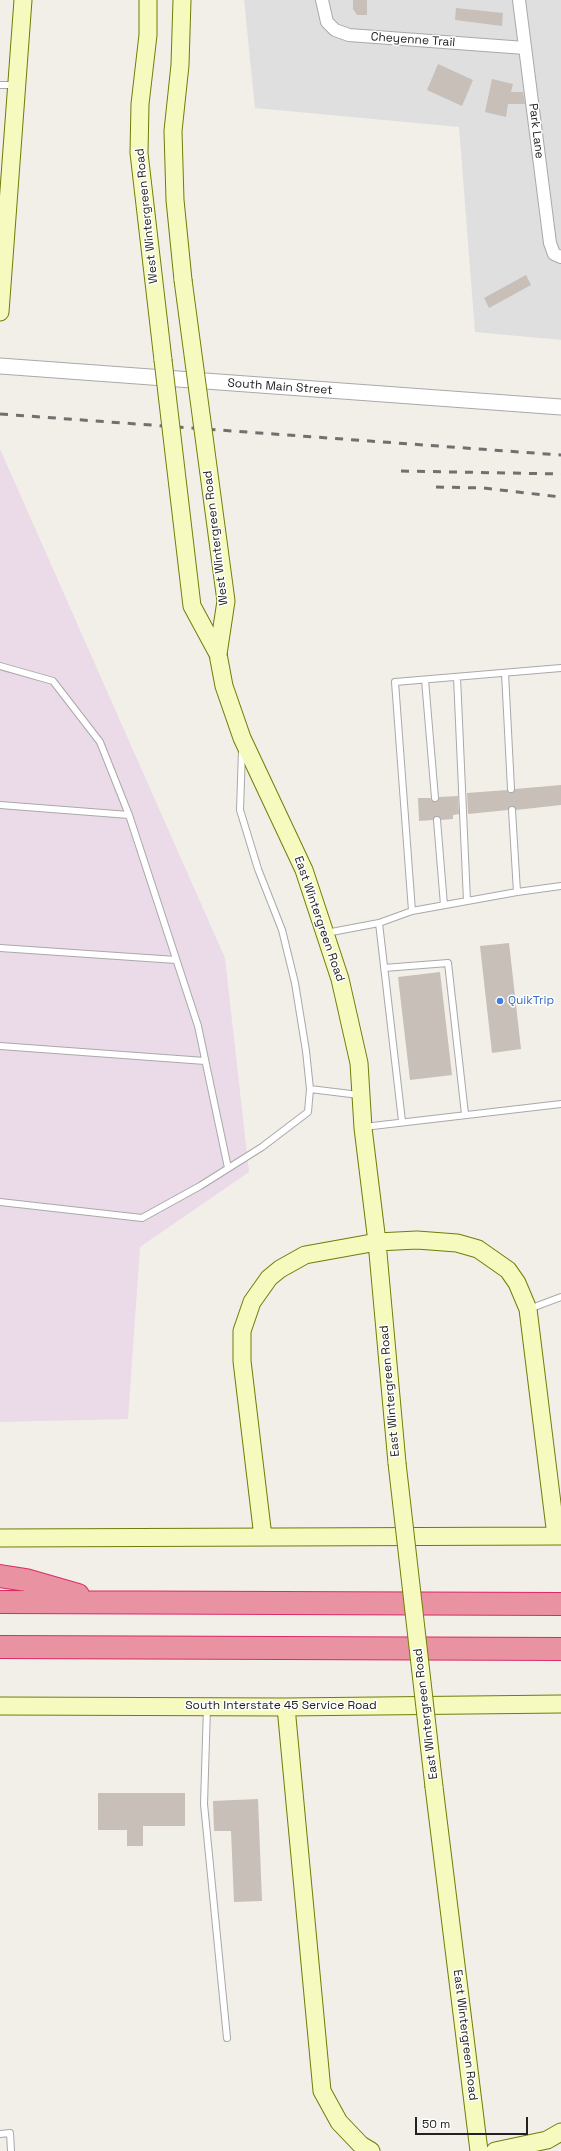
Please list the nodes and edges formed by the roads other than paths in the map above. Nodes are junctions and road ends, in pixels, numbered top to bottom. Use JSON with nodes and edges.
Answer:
{"nodes":[{"id":1,"x":24,"y":0,"type":"edge"},
{"id":2,"x":148,"y":0,"type":"edge"},
{"id":3,"x":182,"y":0,"type":"edge"},
{"id":4,"x":322,"y":0,"type":"edge"},
{"id":5,"x":519,"y":0,"type":"edge"},
{"id":6,"x":525,"y":48,"type":"junction"},
{"id":7,"x":0,"y":85,"type":"edge"},
{"id":8,"x":17,"y":85,"type":"junction"},
{"id":9,"x":561,"y":257,"type":"edge"},
{"id":10,"x":0,"y":312,"type":"edge"},
{"id":11,"x":0,"y":366,"type":"edge"},
{"id":12,"x":561,"y":407,"type":"edge"},
{"id":13,"x":218,"y":654,"type":"junction"},
{"id":14,"x":0,"y":666,"type":"edge"},
{"id":15,"x":561,"y":668,"type":"edge"},
{"id":16,"x":505,"y":673,"type":"junction"},
{"id":17,"x":457,"y":677,"type":"junction"},
{"id":18,"x":425,"y":680,"type":"junction"},
{"id":19,"x":242,"y":738,"type":"junction"},
{"id":20,"x":511,"y":789,"type":"dead end"},
{"id":21,"x":435,"y":798,"type":"dead end"},
{"id":22,"x":0,"y":805,"type":"edge"},
{"id":23,"x":512,"y":810,"type":"dead end"},
{"id":24,"x":129,"y":815,"type":"junction"},
{"id":25,"x":437,"y":820,"type":"dead end"},
{"id":26,"x":561,"y":886,"type":"edge"},
{"id":27,"x":517,"y":892,"type":"junction"},
{"id":28,"x":467,"y":901,"type":"junction"},
{"id":29,"x":444,"y":905,"type":"junction"},
{"id":30,"x":412,"y":911,"type":"junction"},
{"id":31,"x":379,"y":923,"type":"junction"},
{"id":32,"x":326,"y":933,"type":"junction"},
{"id":33,"x":0,"y":948,"type":"edge"},
{"id":34,"x":176,"y":960,"type":"junction"},
{"id":35,"x":384,"y":968,"type":"junction"},
{"id":36,"x":0,"y":1046,"type":"edge"},
{"id":37,"x":205,"y":1061,"type":"junction"},
{"id":38,"x":310,"y":1089,"type":"junction"},
{"id":39,"x":361,"y":1095,"type":"junction"},
{"id":40,"x":561,"y":1104,"type":"edge"},
{"id":41,"x":465,"y":1114,"type":"junction"},
{"id":42,"x":402,"y":1121,"type":"junction"},
{"id":43,"x":363,"y":1128,"type":"junction"},
{"id":44,"x":228,"y":1168,"type":"junction"},
{"id":45,"x":0,"y":1202,"type":"edge"},
{"id":46,"x":377,"y":1242,"type":"junction"},
{"id":47,"x":561,"y":1297,"type":"edge"},
{"id":48,"x":528,"y":1309,"type":"junction"},
{"id":49,"x":559,"y":1536,"type":"edge"},
{"id":50,"x":263,"y":1537,"type":"junction"},
{"id":51,"x":0,"y":1538,"type":"edge"},
{"id":52,"x":0,"y":1576,"type":"edge"},
{"id":53,"x":0,"y":1602,"type":"edge"},
{"id":54,"x":104,"y":1602,"type":"junction"},
{"id":55,"x":561,"y":1604,"type":"edge"},
{"id":56,"x":0,"y":1647,"type":"edge"},
{"id":57,"x":561,"y":1649,"type":"edge"},
{"id":58,"x":561,"y":1704,"type":"edge"},
{"id":59,"x":0,"y":1706,"type":"edge"},
{"id":60,"x":207,"y":1706,"type":"junction"},
{"id":61,"x":286,"y":1707,"type":"junction"},
{"id":62,"x":227,"y":2038,"type":"dead end"},
{"id":63,"x":561,"y":2132,"type":"edge"},
{"id":64,"x":0,"y":2134,"type":"edge"},
{"id":65,"x":11,"y":2151,"type":"edge"},
{"id":66,"x":371,"y":2151,"type":"edge"},
{"id":67,"x":479,"y":2151,"type":"edge"},
{"id":68,"x":495,"y":2151,"type":"edge"}],
"edges":[{"from":1,"to":8,"type":"main road"},
{"from":2,"to":13,"type":"main road","name":"West Wintergreen Road","bridge":true},
{"from":3,"to":13,"type":"main road","name":"West Wintergreen Road","bridge":true},
{"from":4,"to":6,"type":"street","name":"Cheyenne Trail"},
{"from":5,"to":6,"type":"street","name":"Park Lane"},
{"from":6,"to":9,"type":"street","name":"Park Lane"},
{"from":7,"to":8,"type":"lane"},
{"from":8,"to":10,"type":"main road"},
{"from":11,"to":12,"type":"street","name":"South Main Street"},
{"from":13,"to":19,"type":"main road","name":"East Wintergreen Road"},
{"from":14,"to":24,"type":"lane"},
{"from":15,"to":16,"type":"lane"},
{"from":16,"to":17,"type":"lane"},
{"from":16,"to":20,"type":"lane"},
{"from":17,"to":18,"type":"lane"},
{"from":17,"to":28,"type":"lane"},
{"from":18,"to":21,"type":"lane"},
{"from":18,"to":30,"type":"lane"},
{"from":19,"to":32,"type":"main road","name":"East Wintergreen Road"},
{"from":19,"to":38,"type":"lane"},
{"from":22,"to":24,"type":"lane"},
{"from":23,"to":27,"type":"lane"},
{"from":24,"to":34,"type":"lane"},
{"from":25,"to":29,"type":"lane"},
{"from":26,"to":27,"type":"lane"},
{"from":27,"to":28,"type":"lane"},
{"from":28,"to":29,"type":"lane"},
{"from":29,"to":30,"type":"lane"},
{"from":30,"to":31,"type":"lane"},
{"from":31,"to":32,"type":"lane"},
{"from":31,"to":35,"type":"lane"},
{"from":32,"to":39,"type":"main road","name":"East Wintergreen Road"},
{"from":33,"to":34,"type":"lane"},
{"from":34,"to":37,"type":"lane"},
{"from":35,"to":41,"type":"lane"},
{"from":35,"to":42,"type":"lane"},
{"from":36,"to":37,"type":"lane"},
{"from":37,"to":44,"type":"lane"},
{"from":38,"to":39,"type":"lane"},
{"from":38,"to":44,"type":"lane"},
{"from":39,"to":43,"type":"main road","name":"East Wintergreen Road"},
{"from":40,"to":41,"type":"lane"},
{"from":41,"to":42,"type":"lane"},
{"from":42,"to":43,"type":"lane"},
{"from":43,"to":46,"type":"main road","name":"East Wintergreen Road"},
{"from":44,"to":45,"type":"lane"},
{"from":46,"to":48,"type":"main road"},
{"from":46,"to":50,"type":"main road"},
{"from":46,"to":67,"type":"main road","name":"East Wintergreen Road","bridge":true},
{"from":47,"to":48,"type":"lane"},
{"from":48,"to":49,"type":"main road"},
{"from":49,"to":50,"type":"main road"},
{"from":50,"to":51,"type":"main road"},
{"from":52,"to":54,"type":"highway"},
{"from":53,"to":54,"type":"highway"},
{"from":54,"to":55,"type":"highway"},
{"from":56,"to":57,"type":"highway"},
{"from":58,"to":61,"type":"main road","name":"South Interstate 45 Service Road"},
{"from":59,"to":60,"type":"main road","name":"South Interstate 45 Service Road"},
{"from":60,"to":61,"type":"main road","name":"South Interstate 45 Service Road"},
{"from":60,"to":62,"type":"lane"},
{"from":61,"to":66,"type":"main road"},
{"from":63,"to":68,"type":"main road"},
{"from":64,"to":65,"type":"lane"}]}
